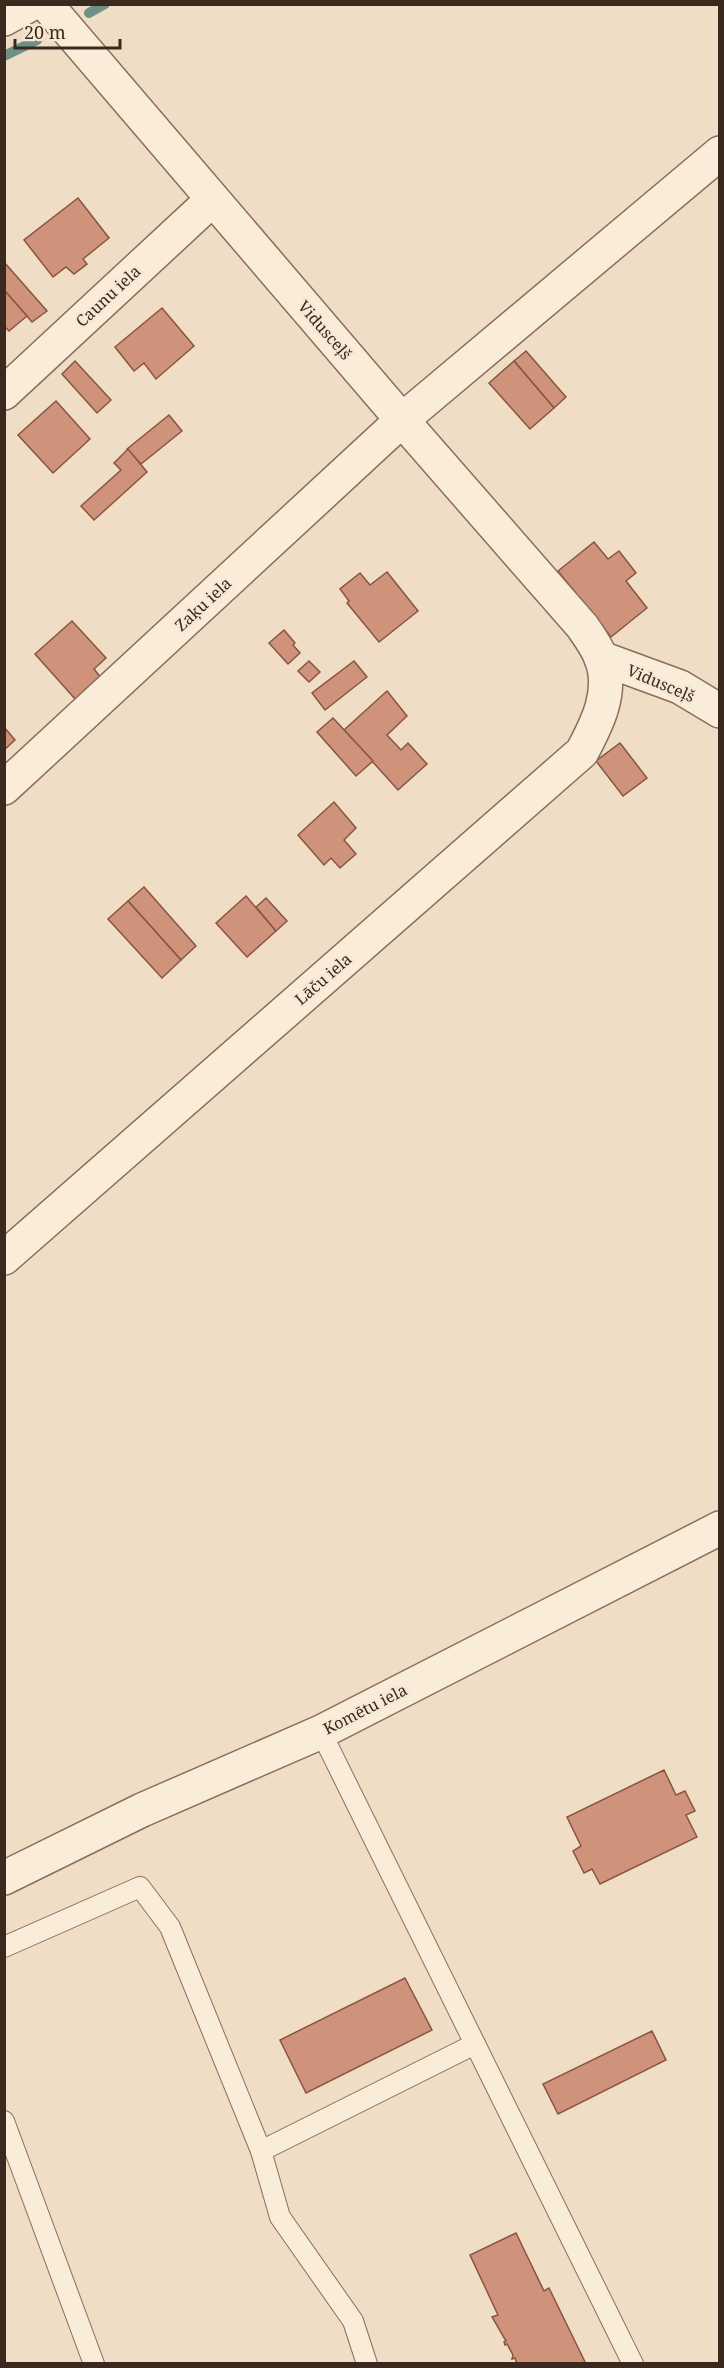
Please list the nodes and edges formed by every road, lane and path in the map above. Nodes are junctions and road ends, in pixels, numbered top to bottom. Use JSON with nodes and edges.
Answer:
{"nodes":[{"id":1,"x":31,"y":4,"type":"edge"},
{"id":2,"x":46,"y":4,"type":"edge"},
{"id":3,"x":4,"y":19,"type":"edge"},
{"id":4,"x":720,"y":153,"type":"edge"},
{"id":5,"x":213,"y":200,"type":"junction"},
{"id":6,"x":4,"y":393,"type":"edge"},
{"id":7,"x":402,"y":420,"type":"junction"},
{"id":8,"x":604,"y":668,"type":"junction"},
{"id":9,"x":720,"y":711,"type":"edge"},
{"id":10,"x":4,"y":789,"type":"edge"},
{"id":11,"x":4,"y":1258,"type":"edge"},
{"id":12,"x":720,"y":1528,"type":"edge"},
{"id":13,"x":321,"y":1732,"type":"junction"},
{"id":14,"x":4,"y":1878,"type":"edge"},
{"id":15,"x":4,"y":1947,"type":"edge"},
{"id":16,"x":475,"y":2044,"type":"junction"},
{"id":17,"x":4,"y":2121,"type":"edge"},
{"id":18,"x":261,"y":2151,"type":"junction"},
{"id":19,"x":94,"y":2364,"type":"edge"},
{"id":20,"x":367,"y":2364,"type":"edge"},
{"id":21,"x":633,"y":2364,"type":"edge"}],
"edges":[{"from":1,"to":3,"type":"street"},
{"from":2,"to":5,"type":"street","name":"Vidusceļš"},
{"from":4,"to":7,"type":"street","name":"Zaķu iela"},
{"from":5,"to":6,"type":"street","name":"Caunu iela"},
{"from":5,"to":7,"type":"street","name":"Vidusceļš"},
{"from":7,"to":8,"type":"street","name":"Vidusceļš"},
{"from":7,"to":10,"type":"street","name":"Zaķu iela"},
{"from":8,"to":9,"type":"street","name":"Vidusceļš"},
{"from":8,"to":11,"type":"street","name":"Lāču iela"},
{"from":12,"to":13,"type":"street","name":"Komētu iela"},
{"from":13,"to":14,"type":"street","name":"Komētu iela"},
{"from":13,"to":16,"type":"lane"},
{"from":15,"to":18,"type":"lane"},
{"from":16,"to":18,"type":"lane"},
{"from":16,"to":21,"type":"lane"},
{"from":17,"to":19,"type":"lane"},
{"from":18,"to":20,"type":"lane"}]}
